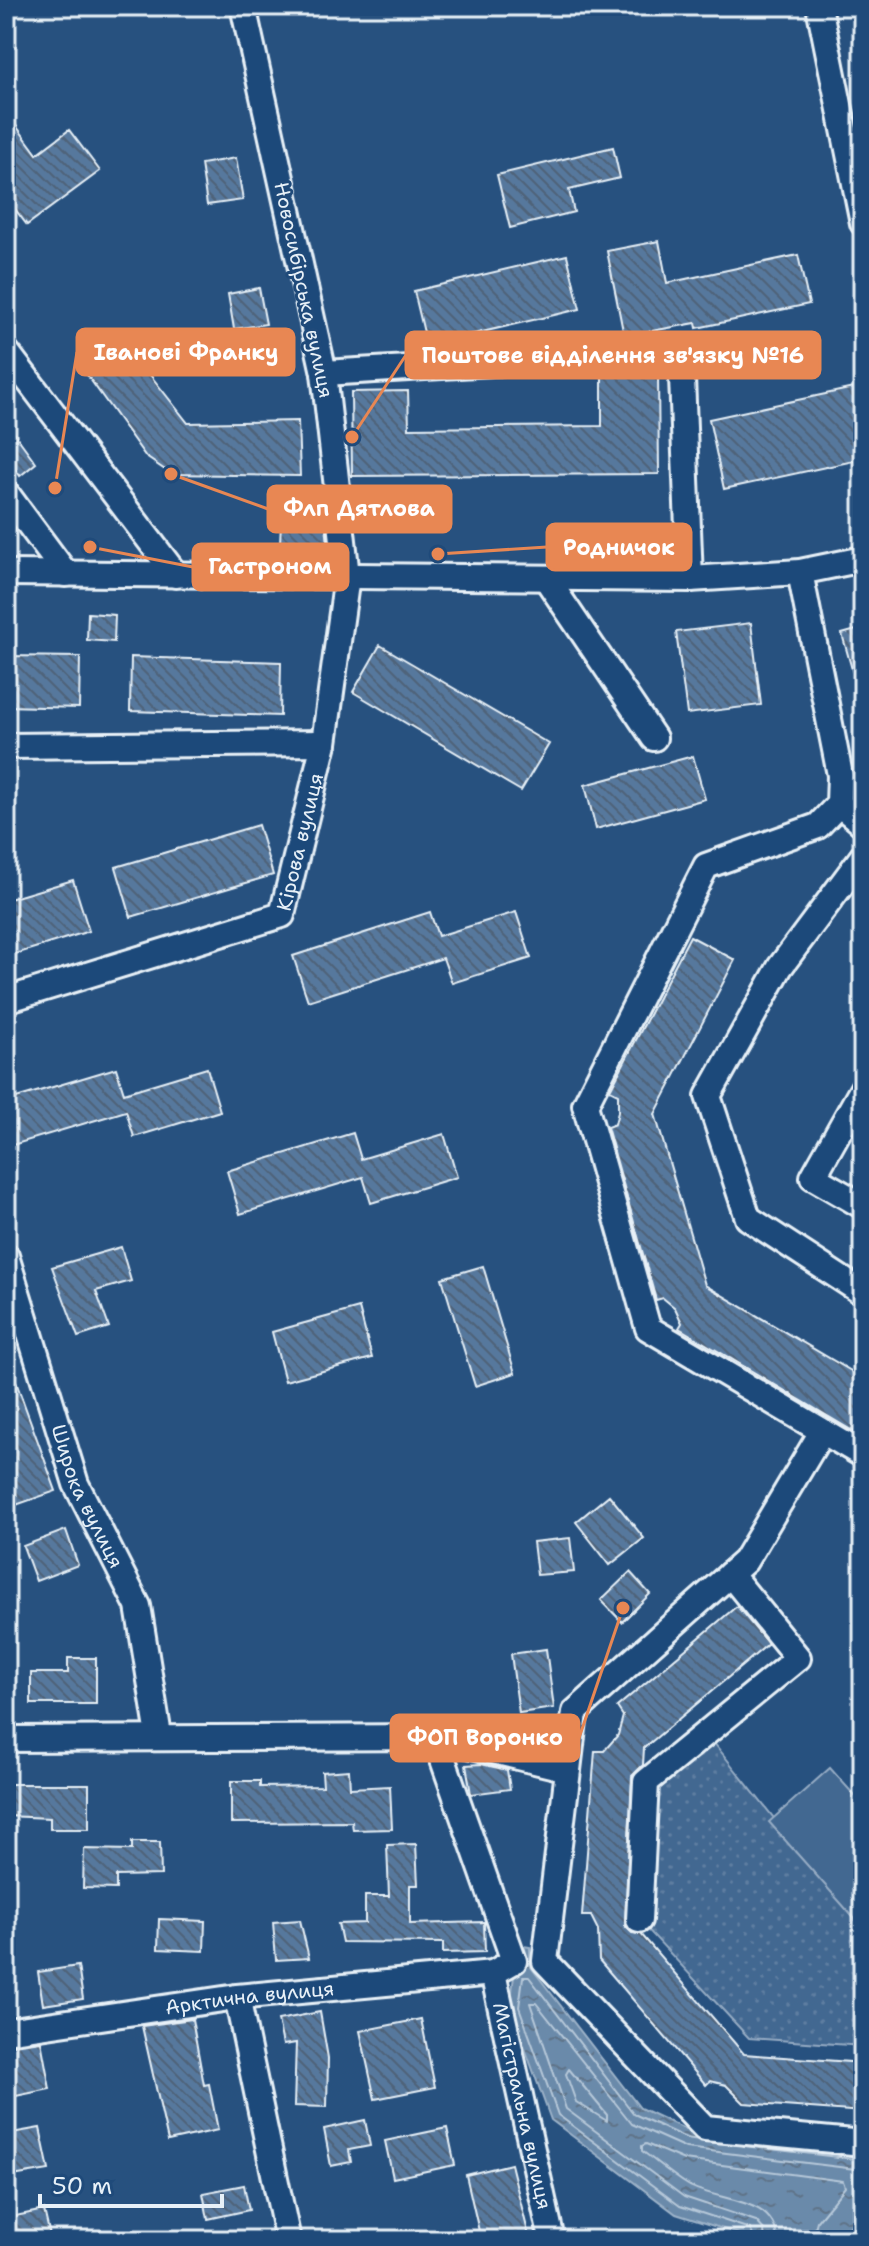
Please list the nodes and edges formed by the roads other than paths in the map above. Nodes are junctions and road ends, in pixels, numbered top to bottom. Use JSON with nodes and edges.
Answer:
{"nodes":[{"id":1,"x":243,"y":6,"type":"edge"},
{"id":2,"x":819,"y":6,"type":"edge"},
{"id":3,"x":859,"y":186,"type":"edge"},
{"id":4,"x":863,"y":223,"type":"edge"},
{"id":5,"x":6,"y":351,"type":"edge"},
{"id":6,"x":324,"y":373,"type":"junction"},
{"id":7,"x":6,"y":493,"type":"edge"},
{"id":8,"x":863,"y":559,"type":"edge"},
{"id":9,"x":800,"y":572,"type":"junction"},
{"id":10,"x":6,"y":573,"type":"edge"},
{"id":11,"x":66,"y":574,"type":"junction"},
{"id":12,"x":176,"y":575,"type":"junction"},
{"id":13,"x":347,"y":576,"type":"junction"},
{"id":14,"x":546,"y":578,"type":"junction"},
{"id":15,"x":690,"y":579,"type":"junction"},
{"id":16,"x":654,"y":738,"type":"dead end"},
{"id":17,"x":324,"y":743,"type":"junction"},
{"id":18,"x":6,"y":746,"type":"edge"},
{"id":19,"x":839,"y":804,"type":"junction"},
{"id":20,"x":863,"y":824,"type":"edge"},
{"id":21,"x":863,"y":856,"type":"edge"},
{"id":22,"x":6,"y":1000,"type":"edge"},
{"id":23,"x":863,"y":1088,"type":"edge"},
{"id":24,"x":863,"y":1206,"type":"edge"},
{"id":25,"x":6,"y":1256,"type":"edge"},
{"id":26,"x":863,"y":1293,"type":"edge"},
{"id":27,"x":822,"y":1432,"type":"junction"},
{"id":28,"x":863,"y":1455,"type":"edge"},
{"id":29,"x":730,"y":1574,"type":"junction"},
{"id":30,"x":159,"y":1736,"type":"junction"},
{"id":31,"x":435,"y":1737,"type":"junction"},
{"id":32,"x":6,"y":1739,"type":"edge"},
{"id":33,"x":568,"y":1769,"type":"junction"},
{"id":34,"x":639,"y":1920,"type":"dead end"},
{"id":35,"x":493,"y":1973,"type":"junction"},
{"id":36,"x":237,"y":1997,"type":"junction"},
{"id":37,"x":6,"y":2031,"type":"edge"},
{"id":38,"x":863,"y":2143,"type":"edge"},
{"id":39,"x":288,"y":2240,"type":"edge"},
{"id":40,"x":552,"y":2240,"type":"edge"}],
"edges":[{"from":1,"to":6,"type":"street","name":"Новосибірська вулиця"},
{"from":2,"to":3,"type":"street"},
{"from":3,"to":4,"type":"street"},
{"from":5,"to":12,"type":"street"},
{"from":6,"to":13,"type":"street","name":"Новосибірська вулиця"},
{"from":6,"to":15,"type":"street"},
{"from":7,"to":11,"type":"street"},
{"from":8,"to":9,"type":"street"},
{"from":9,"to":15,"type":"street"},
{"from":9,"to":19,"type":"street"},
{"from":10,"to":11,"type":"street"},
{"from":11,"to":12,"type":"street"},
{"from":12,"to":13,"type":"street"},
{"from":13,"to":14,"type":"street"},
{"from":13,"to":17,"type":"street","name":"Кірова вулиця"},
{"from":14,"to":15,"type":"street"},
{"from":14,"to":16,"type":"street"},
{"from":17,"to":18,"type":"street"},
{"from":17,"to":22,"type":"street","name":"Кірова вулиця"},
{"from":19,"to":20,"type":"street"},
{"from":19,"to":27,"type":"street"},
{"from":21,"to":26,"type":"street"},
{"from":23,"to":24,"type":"street"},
{"from":25,"to":30,"type":"street","name":"Широка вулиця"},
{"from":27,"to":28,"type":"street"},
{"from":27,"to":29,"type":"street"},
{"from":29,"to":33,"type":"street"},
{"from":29,"to":34,"type":"street"},
{"from":30,"to":31,"type":"street"},
{"from":30,"to":32,"type":"street"},
{"from":31,"to":33,"type":"street"},
{"from":31,"to":35,"type":"street"},
{"from":33,"to":38,"type":"street"},
{"from":35,"to":36,"type":"street","name":"Арктична вулиця"},
{"from":35,"to":40,"type":"street","name":"Магістральна вулиця"},
{"from":36,"to":37,"type":"street","name":"Арктична вулиця"},
{"from":36,"to":39,"type":"street"}]}
